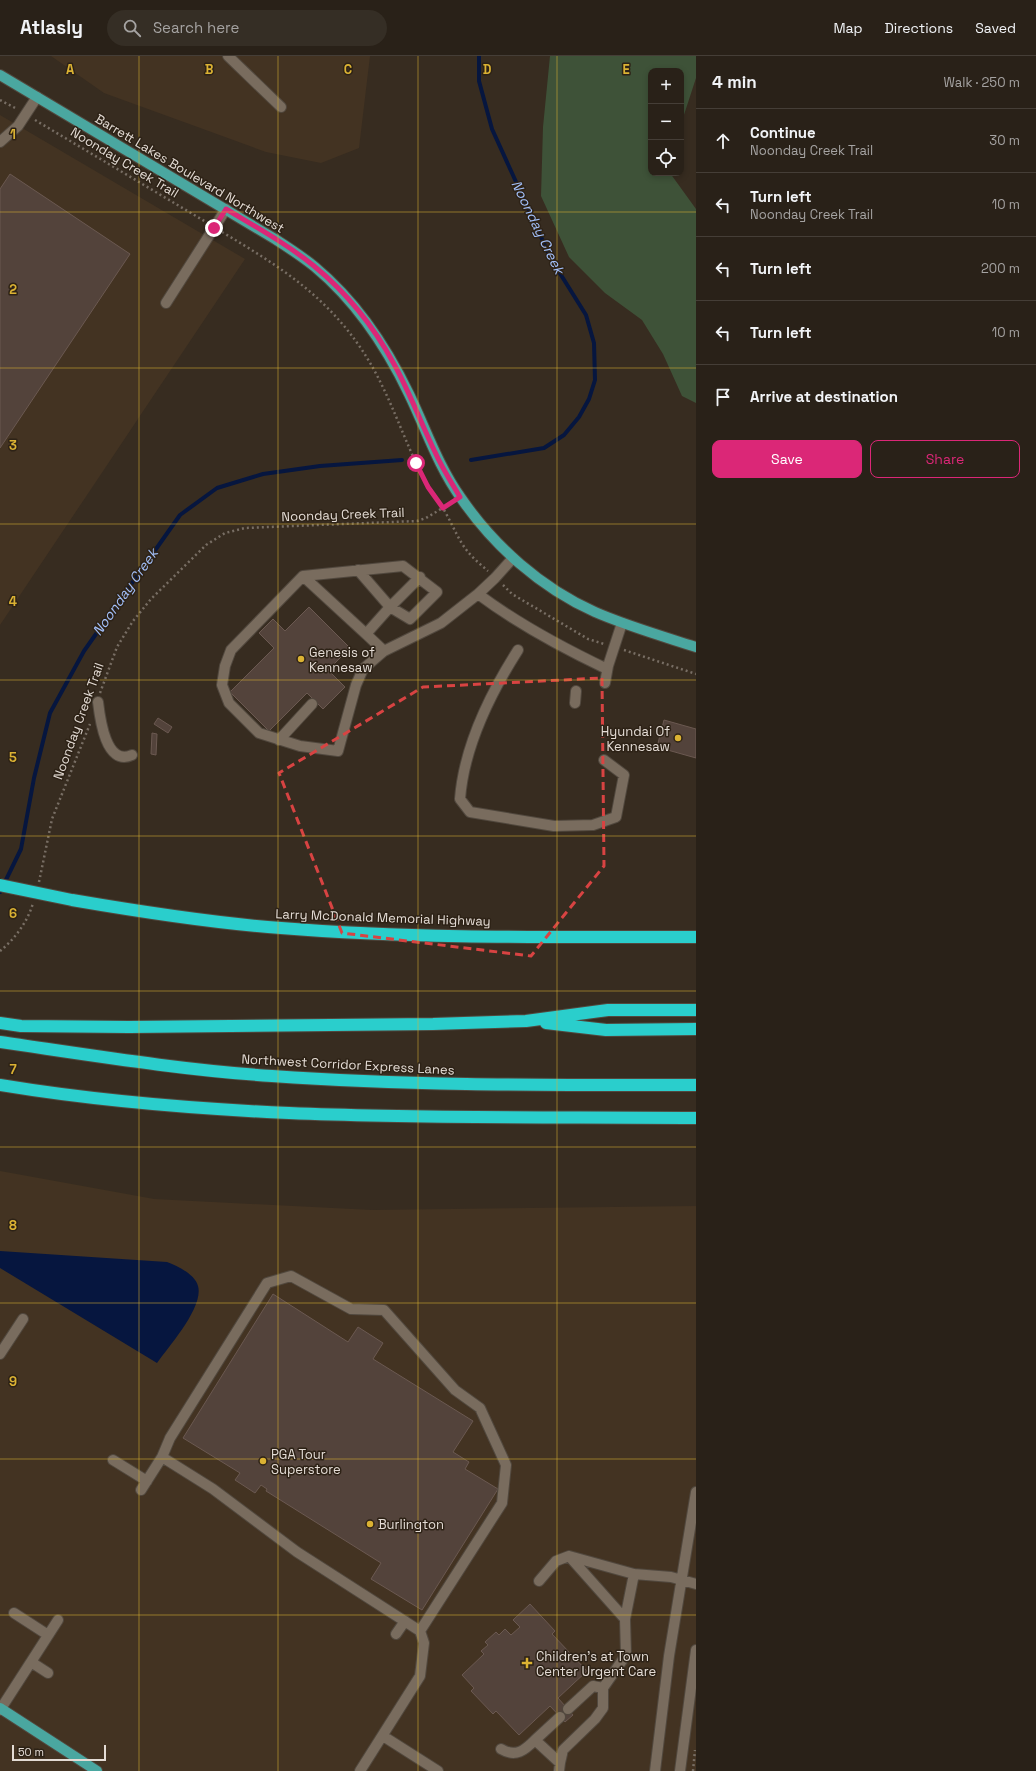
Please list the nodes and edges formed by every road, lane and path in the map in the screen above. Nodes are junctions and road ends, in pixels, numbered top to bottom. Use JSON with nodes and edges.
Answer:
{"nodes":[{"id":1,"x":228,"y":56,"type":"edge"},
{"id":2,"x":0,"y":75,"type":"edge"},
{"id":3,"x":37,"y":97,"type":"junction"},
{"id":4,"x":0,"y":100,"type":"edge"},
{"id":5,"x":7,"y":104,"type":"dead end"},
{"id":6,"x":281,"y":107,"type":"dead end"},
{"id":7,"x":44,"y":125,"type":"dead end"},
{"id":8,"x":0,"y":142,"type":"edge"},
{"id":9,"x":226,"y":209,"type":"junction"},
{"id":10,"x":195,"y":216,"type":"dead end"},
{"id":11,"x":242,"y":244,"type":"dead end"},
{"id":12,"x":166,"y":303,"type":"dead end"},
{"id":13,"x":460,"y":497,"type":"junction"},
{"id":14,"x":443,"y":508,"type":"junction"},
{"id":15,"x":513,"y":558,"type":"junction"},
{"id":16,"x":358,"y":570,"type":"junction"},
{"id":17,"x":302,"y":576,"type":"junction"},
{"id":18,"x":420,"y":577,"type":"junction"},
{"id":19,"x":496,"y":578,"type":"junction"},
{"id":20,"x":478,"y":594,"type":"junction"},
{"id":21,"x":390,"y":607,"type":"junction"},
{"id":22,"x":622,"y":623,"type":"junction"},
{"id":23,"x":366,"y":634,"type":"junction"},
{"id":24,"x":614,"y":647,"type":"junction"},
{"id":25,"x":696,"y":647,"type":"edge"},
{"id":26,"x":518,"y":650,"type":"dead end"},
{"id":27,"x":384,"y":651,"type":"junction"},
{"id":28,"x":607,"y":669,"type":"junction"},
{"id":29,"x":696,"y":674,"type":"edge"},
{"id":30,"x":604,"y":683,"type":"dead end"},
{"id":31,"x":576,"y":691,"type":"dead end"},
{"id":32,"x":98,"y":702,"type":"joint"},
{"id":33,"x":575,"y":703,"type":"dead end"},
{"id":34,"x":312,"y":704,"type":"dead end"},
{"id":35,"x":91,"y":722,"type":"dead end"},
{"id":36,"x":279,"y":740,"type":"junction"},
{"id":37,"x":132,"y":755,"type":"dead end"},
{"id":38,"x":604,"y":760,"type":"dead end"},
{"id":39,"x":0,"y":885,"type":"edge"},
{"id":40,"x":37,"y":889,"type":"dead end"},
{"id":41,"x":35,"y":896,"type":"dead end"},
{"id":42,"x":696,"y":937,"type":"edge"},
{"id":43,"x":0,"y":951,"type":"edge"},
{"id":44,"x":696,"y":1010,"type":"edge"},
{"id":45,"x":526,"y":1021,"type":"junction"},
{"id":46,"x":0,"y":1023,"type":"edge"},
{"id":47,"x":696,"y":1029,"type":"edge"},
{"id":48,"x":0,"y":1042,"type":"edge"},
{"id":49,"x":0,"y":1085,"type":"edge"},
{"id":50,"x":696,"y":1085,"type":"edge"},
{"id":51,"x":696,"y":1118,"type":"edge"},
{"id":52,"x":23,"y":1319,"type":"dead end"},
{"id":53,"x":0,"y":1354,"type":"edge"},
{"id":54,"x":162,"y":1457,"type":"junction"},
{"id":55,"x":113,"y":1460,"type":"dead end"},
{"id":56,"x":696,"y":1492,"type":"edge"},
{"id":57,"x":569,"y":1556,"type":"junction"},
{"id":58,"x":634,"y":1574,"type":"junction"},
{"id":59,"x":680,"y":1580,"type":"junction"},
{"id":60,"x":540,"y":1581,"type":"dead end"},
{"id":61,"x":696,"y":1584,"type":"edge"},
{"id":62,"x":14,"y":1613,"type":"dead end"},
{"id":63,"x":625,"y":1619,"type":"junction"},
{"id":64,"x":58,"y":1620,"type":"dead end"},
{"id":65,"x":404,"y":1620,"type":"junction"},
{"id":66,"x":420,"y":1631,"type":"junction"},
{"id":67,"x":396,"y":1634,"type":"dead end"},
{"id":68,"x":48,"y":1635,"type":"junction"},
{"id":69,"x":696,"y":1650,"type":"edge"},
{"id":70,"x":30,"y":1662,"type":"junction"},
{"id":71,"x":695,"y":1667,"type":"edge"},
{"id":72,"x":48,"y":1674,"type":"dead end"},
{"id":73,"x":603,"y":1688,"type":"junction"},
{"id":74,"x":0,"y":1709,"type":"edge"},
{"id":75,"x":568,"y":1709,"type":"dead end"},
{"id":76,"x":560,"y":1717,"type":"dead end"},
{"id":77,"x":382,"y":1736,"type":"junction"},
{"id":78,"x":535,"y":1740,"type":"junction"},
{"id":79,"x":696,"y":1744,"type":"edge"},
{"id":80,"x":501,"y":1750,"type":"dead end"},
{"id":81,"x":560,"y":1767,"type":"edge"},
{"id":82,"x":97,"y":1771,"type":"edge"},
{"id":83,"x":360,"y":1771,"type":"edge"},
{"id":84,"x":438,"y":1771,"type":"edge"},
{"id":85,"x":655,"y":1771,"type":"edge"},
{"id":86,"x":680,"y":1771,"type":"edge"},
{"id":87,"x":693,"y":1771,"type":"edge"}],
"edges":[{"from":1,"to":6,"type":"street"},
{"from":2,"to":3,"type":"main road","name":"Barrett Lakes Boulevard Northwest"},
{"from":3,"to":8,"type":"street"},
{"from":3,"to":9,"type":"main road","name":"Barrett Lakes Boulevard Northwest"},
{"from":4,"to":5,"type":"path"},
{"from":7,"to":10,"type":"path","name":"Noonday Creek Trail"},
{"from":9,"to":12,"type":"street"},
{"from":9,"to":13,"type":"main road","name":"Barrett Lakes Boulevard Northwest"},
{"from":11,"to":14,"type":"path"},
{"from":13,"to":14,"type":"path","name":"Noonday Creek Trail"},
{"from":13,"to":15,"type":"main road","name":"Barrett Lakes Boulevard Northwest"},
{"from":14,"to":19,"type":"path"},
{"from":14,"to":32,"type":"path","name":"Noonday Creek Trail"},
{"from":15,"to":19,"type":"street"},
{"from":15,"to":22,"type":"main road","name":"Barrett Lakes Boulevard Northwest"},
{"from":16,"to":17,"type":"street"},
{"from":16,"to":18,"type":"street"},
{"from":16,"to":21,"type":"street"},
{"from":17,"to":23,"type":"street"},
{"from":17,"to":36,"type":"street"},
{"from":18,"to":21,"type":"street"},
{"from":18,"to":21,"type":"street"},
{"from":19,"to":20,"type":"street"},
{"from":19,"to":24,"type":"path"},
{"from":20,"to":27,"type":"street"},
{"from":20,"to":28,"type":"street"},
{"from":21,"to":23,"type":"street"},
{"from":22,"to":24,"type":"street"},
{"from":22,"to":25,"type":"main road","name":"Barrett Lakes Boulevard Northwest"},
{"from":23,"to":27,"type":"street"},
{"from":24,"to":28,"type":"street"},
{"from":24,"to":29,"type":"path"},
{"from":26,"to":38,"type":"street"},
{"from":27,"to":36,"type":"street"},
{"from":28,"to":30,"type":"street"},
{"from":31,"to":33,"type":"street"},
{"from":32,"to":37,"type":"street"},
{"from":34,"to":36,"type":"street"},
{"from":35,"to":40,"type":"path","name":"Noonday Creek Trail"},
{"from":39,"to":42,"type":"highway","name":"Larry McDonald Memorial Highway","bridge":true},
{"from":41,"to":43,"type":"path"},
{"from":44,"to":45,"type":"highway"},
{"from":45,"to":46,"type":"highway"},
{"from":45,"to":47,"type":"highway"},
{"from":48,"to":50,"type":"highway","name":"Northwest Corridor Express Lanes"},
{"from":49,"to":51,"type":"highway"},
{"from":52,"to":53,"type":"street"},
{"from":54,"to":55,"type":"street"},
{"from":54,"to":65,"type":"street"},
{"from":54,"to":66,"type":"street"},
{"from":56,"to":59,"type":"street"},
{"from":57,"to":58,"type":"street"},
{"from":57,"to":60,"type":"street"},
{"from":57,"to":63,"type":"street"},
{"from":58,"to":59,"type":"street"},
{"from":58,"to":63,"type":"street"},
{"from":59,"to":61,"type":"street"},
{"from":59,"to":85,"type":"street"},
{"from":62,"to":68,"type":"street"},
{"from":63,"to":73,"type":"street"},
{"from":64,"to":68,"type":"street"},
{"from":65,"to":66,"type":"street"},
{"from":65,"to":67,"type":"street"},
{"from":66,"to":77,"type":"street"},
{"from":68,"to":70,"type":"street"},
{"from":69,"to":71,"type":"street"},
{"from":70,"to":72,"type":"street"},
{"from":70,"to":74,"type":"street"},
{"from":71,"to":86,"type":"street"},
{"from":73,"to":75,"type":"street"},
{"from":73,"to":81,"type":"street"},
{"from":74,"to":82,"type":"main road"},
{"from":76,"to":78,"type":"street"},
{"from":77,"to":83,"type":"street"},
{"from":77,"to":84,"type":"street"},
{"from":78,"to":80,"type":"street"},
{"from":78,"to":81,"type":"street"},
{"from":79,"to":87,"type":"path"}]}
